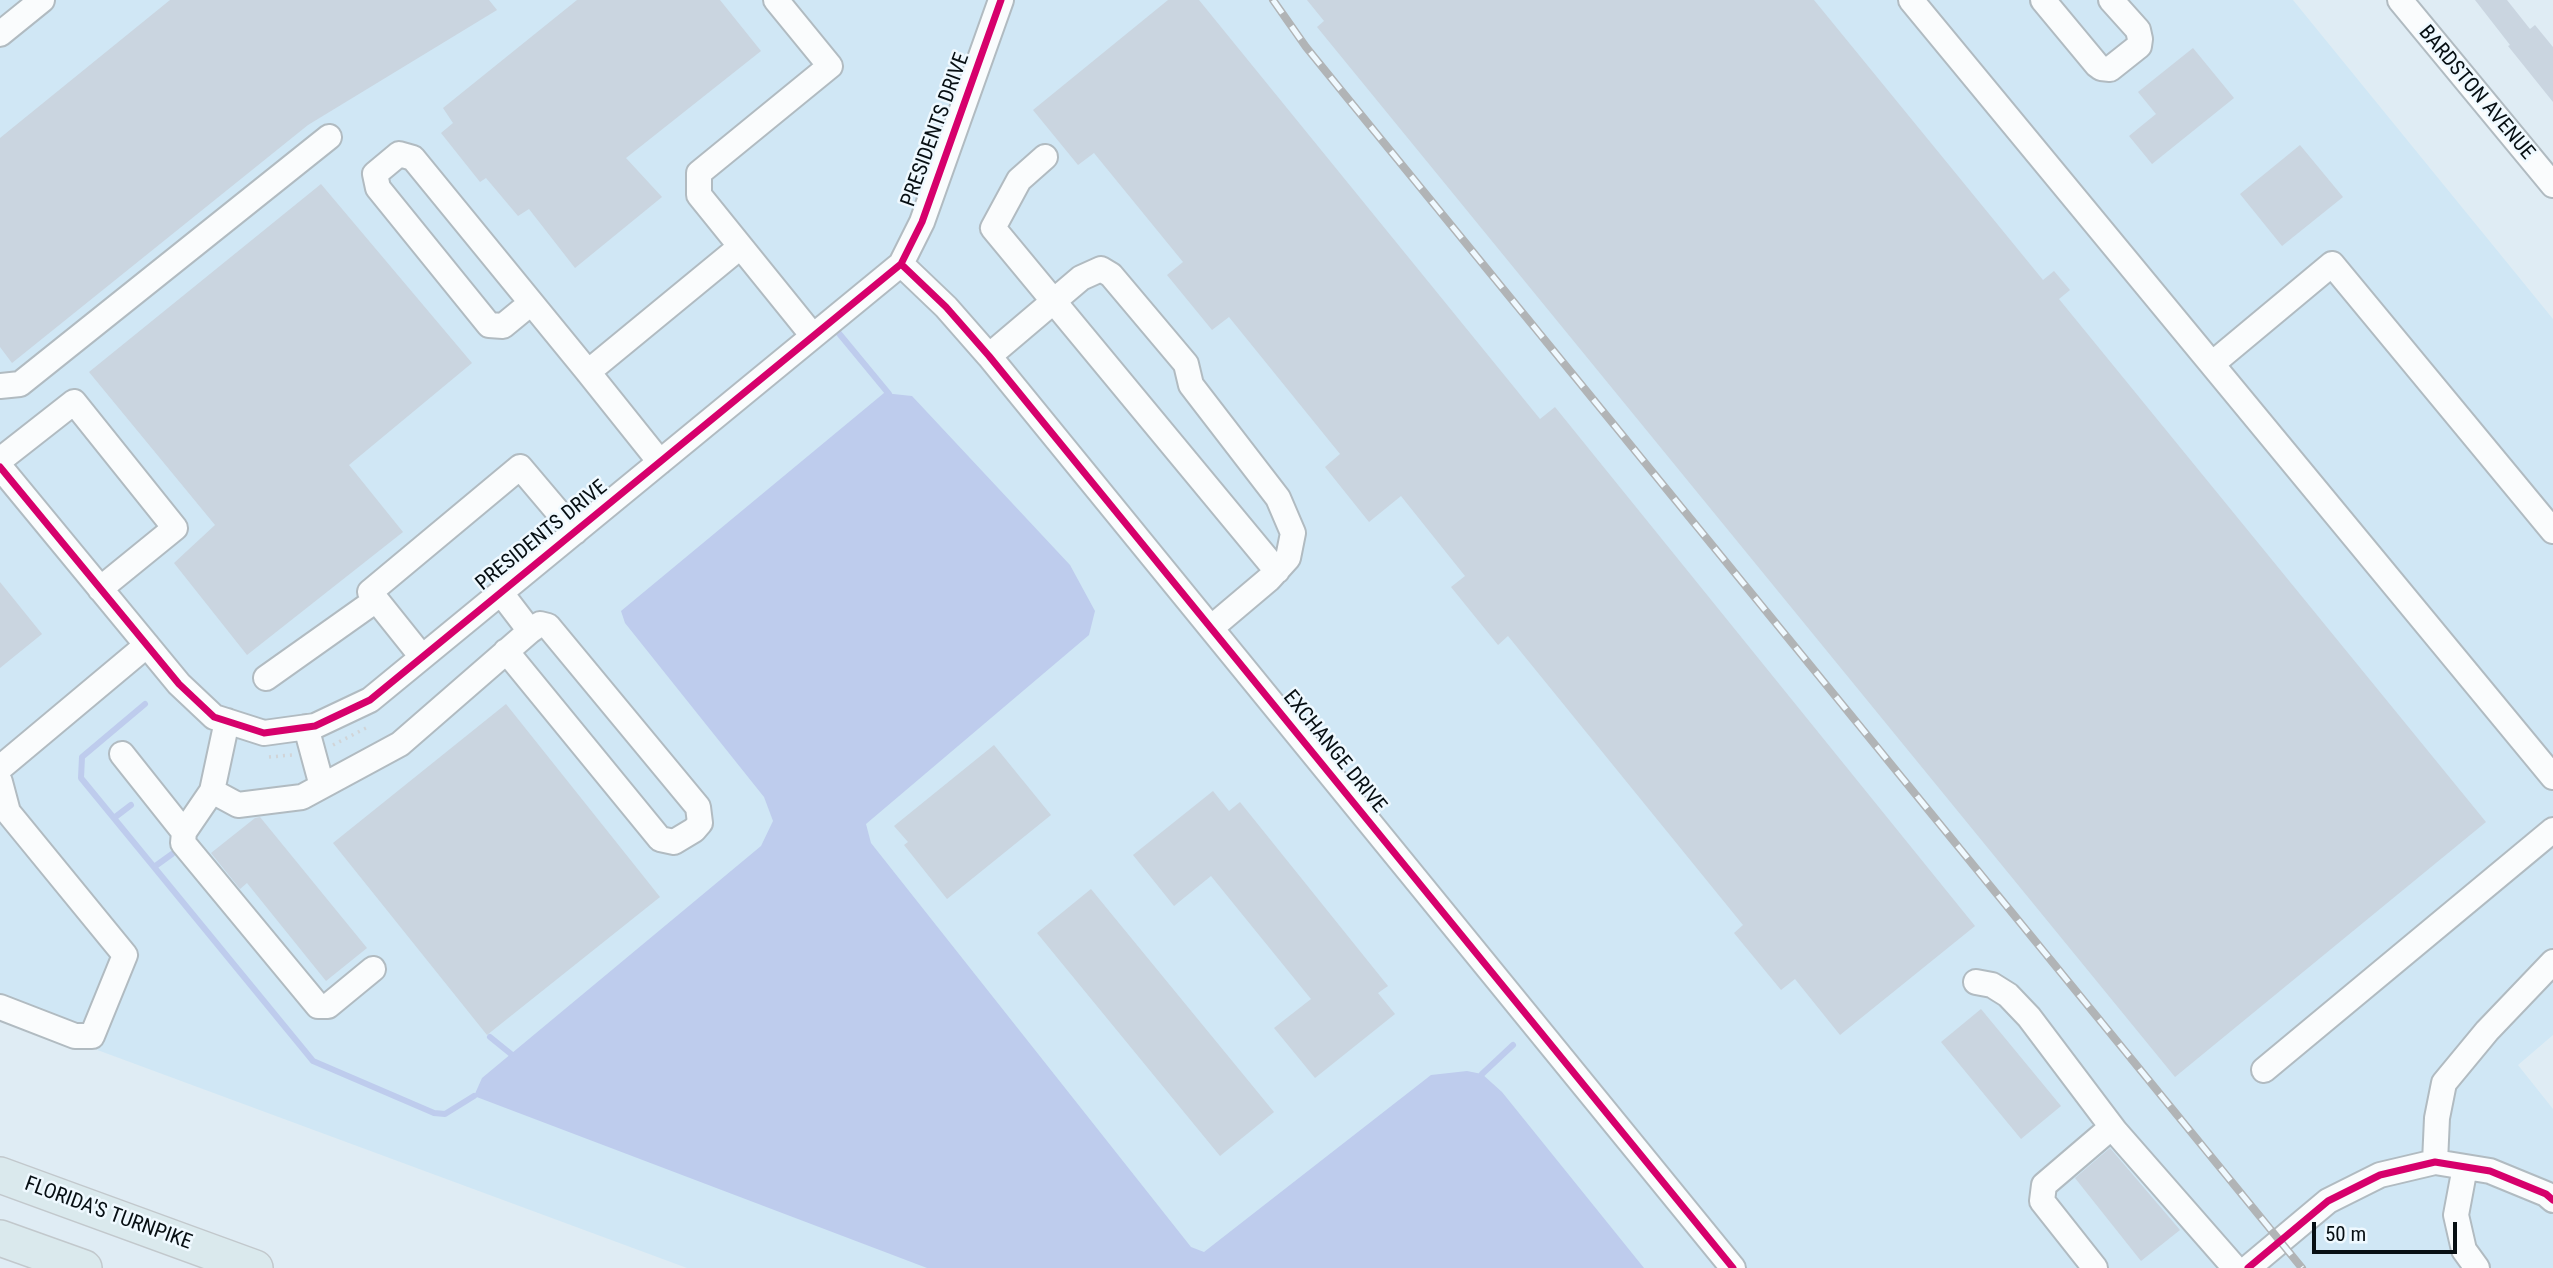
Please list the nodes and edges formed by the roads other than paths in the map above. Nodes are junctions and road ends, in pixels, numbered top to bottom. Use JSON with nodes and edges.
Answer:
{"nodes":[{"id":1,"x":42,"y":0,"type":"edge"},
{"id":2,"x":776,"y":0,"type":"edge"},
{"id":3,"x":1001,"y":0,"type":"edge"},
{"id":4,"x":1911,"y":0,"type":"edge"},
{"id":5,"x":2043,"y":0,"type":"edge"},
{"id":6,"x":2111,"y":0,"type":"edge"},
{"id":7,"x":2400,"y":0,"type":"edge"},
{"id":8,"x":0,"y":34,"type":"edge"},
{"id":9,"x":329,"y":137,"type":"dead end"},
{"id":10,"x":1045,"y":157,"type":"dead end"},
{"id":11,"x":2553,"y":185,"type":"edge"},
{"id":12,"x":740,"y":247,"type":"junction"},
{"id":13,"x":901,"y":264,"type":"junction"},
{"id":14,"x":1053,"y":302,"type":"junction"},
{"id":15,"x":531,"y":303,"type":"junction"},
{"id":16,"x":813,"y":336,"type":"junction"},
{"id":17,"x":989,"y":356,"type":"junction"},
{"id":18,"x":2211,"y":364,"type":"junction"},
{"id":19,"x":588,"y":372,"type":"junction"},
{"id":20,"x":0,"y":386,"type":"edge"},
{"id":21,"x":0,"y":460,"type":"edge"},
{"id":22,"x":660,"y":462,"type":"junction"},
{"id":23,"x":0,"y":467,"type":"edge"},
{"id":24,"x":2553,"y":531,"type":"edge"},
{"id":25,"x":575,"y":532,"type":"junction"},
{"id":26,"x":1277,"y":571,"type":"junction"},
{"id":27,"x":100,"y":589,"type":"junction"},
{"id":28,"x":501,"y":593,"type":"junction"},
{"id":29,"x":376,"y":600,"type":"junction"},
{"id":30,"x":1211,"y":628,"type":"junction"},
{"id":31,"x":530,"y":631,"type":"junction"},
{"id":32,"x":147,"y":645,"type":"junction"},
{"id":33,"x":506,"y":652,"type":"junction"},
{"id":34,"x":422,"y":657,"type":"junction"},
{"id":35,"x":266,"y":678,"type":"dead end"},
{"id":36,"x":227,"y":721,"type":"junction"},
{"id":37,"x":306,"y":727,"type":"junction"},
{"id":38,"x":122,"y":754,"type":"dead end"},
{"id":39,"x":0,"y":768,"type":"edge"},
{"id":40,"x":2553,"y":777,"type":"edge"},
{"id":41,"x":0,"y":782,"type":"edge"},
{"id":42,"x":322,"y":786,"type":"junction"},
{"id":43,"x":212,"y":790,"type":"junction"},
{"id":44,"x":2553,"y":831,"type":"edge"},
{"id":45,"x":184,"y":832,"type":"junction"},
{"id":46,"x":2553,"y":962,"type":"edge"},
{"id":47,"x":373,"y":969,"type":"dead end"},
{"id":48,"x":1976,"y":982,"type":"dead end"},
{"id":49,"x":0,"y":1007,"type":"edge"},
{"id":50,"x":2264,"y":1070,"type":"dead end"},
{"id":51,"x":2115,"y":1131,"type":"junction"},
{"id":52,"x":2435,"y":1162,"type":"junction"},
{"id":53,"x":2465,"y":1167,"type":"junction"},
{"id":54,"x":0,"y":1175,"type":"edge"},
{"id":55,"x":2553,"y":1200,"type":"edge"},
{"id":56,"x":0,"y":1238,"type":"edge"},
{"id":57,"x":2471,"y":1259,"type":"edge"},
{"id":58,"x":83,"y":1268,"type":"edge"},
{"id":59,"x":255,"y":1268,"type":"edge"},
{"id":60,"x":1733,"y":1268,"type":"edge"},
{"id":61,"x":2095,"y":1268,"type":"edge"},
{"id":62,"x":2235,"y":1268,"type":"edge"},
{"id":63,"x":2248,"y":1268,"type":"edge"}],
"edges":[{"from":1,"to":8,"type":"street"},
{"from":2,"to":12,"type":"street"},
{"from":3,"to":13,"type":"street","name":"PRESIDENTS DRIVE"},
{"from":4,"to":18,"type":"street"},
{"from":5,"to":6,"type":"street"},
{"from":7,"to":11,"type":"street","name":"BARDSTON AVENUE"},
{"from":9,"to":20,"type":"street"},
{"from":10,"to":14,"type":"street"},
{"from":12,"to":16,"type":"street"},
{"from":12,"to":19,"type":"street"},
{"from":13,"to":16,"type":"street","name":"PRESIDENTS DRIVE"},
{"from":13,"to":17,"type":"street","name":"EXCHANGE DRIVE"},
{"from":14,"to":17,"type":"street"},
{"from":14,"to":26,"type":"street"},
{"from":14,"to":26,"type":"street"},
{"from":15,"to":15,"type":"street"},
{"from":15,"to":19,"type":"street"},
{"from":16,"to":22,"type":"street","name":"PRESIDENTS DRIVE"},
{"from":17,"to":30,"type":"street","name":"EXCHANGE DRIVE"},
{"from":18,"to":24,"type":"street"},
{"from":18,"to":40,"type":"street"},
{"from":19,"to":22,"type":"street"},
{"from":21,"to":27,"type":"street"},
{"from":22,"to":25,"type":"street","name":"PRESIDENTS DRIVE"},
{"from":23,"to":27,"type":"street","name":"PRESIDENTS DRIVE"},
{"from":25,"to":28,"type":"street","name":"PRESIDENTS DRIVE"},
{"from":25,"to":29,"type":"street"},
{"from":26,"to":30,"type":"street"},
{"from":27,"to":32,"type":"street","name":"PRESIDENTS DRIVE"},
{"from":28,"to":31,"type":"street"},
{"from":28,"to":34,"type":"street","name":"PRESIDENTS DRIVE"},
{"from":29,"to":34,"type":"street"},
{"from":29,"to":35,"type":"street"},
{"from":30,"to":60,"type":"street","name":"EXCHANGE DRIVE"},
{"from":31,"to":33,"type":"street"},
{"from":31,"to":33,"type":"street"},
{"from":32,"to":36,"type":"street","name":"PRESIDENTS DRIVE"},
{"from":32,"to":39,"type":"street"},
{"from":33,"to":42,"type":"street"},
{"from":34,"to":37,"type":"street","name":"PRESIDENTS DRIVE"},
{"from":36,"to":37,"type":"street","name":"PRESIDENTS DRIVE"},
{"from":36,"to":43,"type":"street"},
{"from":37,"to":42,"type":"street"},
{"from":38,"to":45,"type":"street"},
{"from":41,"to":49,"type":"street"},
{"from":42,"to":43,"type":"street"},
{"from":43,"to":45,"type":"street"},
{"from":44,"to":50,"type":"street"},
{"from":45,"to":47,"type":"street"},
{"from":46,"to":52,"type":"street"},
{"from":48,"to":51,"type":"street"},
{"from":51,"to":61,"type":"street"},
{"from":51,"to":62,"type":"street"},
{"from":52,"to":53,"type":"street"},
{"from":52,"to":63,"type":"street"},
{"from":53,"to":55,"type":"street"},
{"from":53,"to":57,"type":"street"},
{"from":54,"to":59,"type":"highway","name":"FLORIDA'S TURNPIKE"},
{"from":56,"to":58,"type":"highway"}]}
